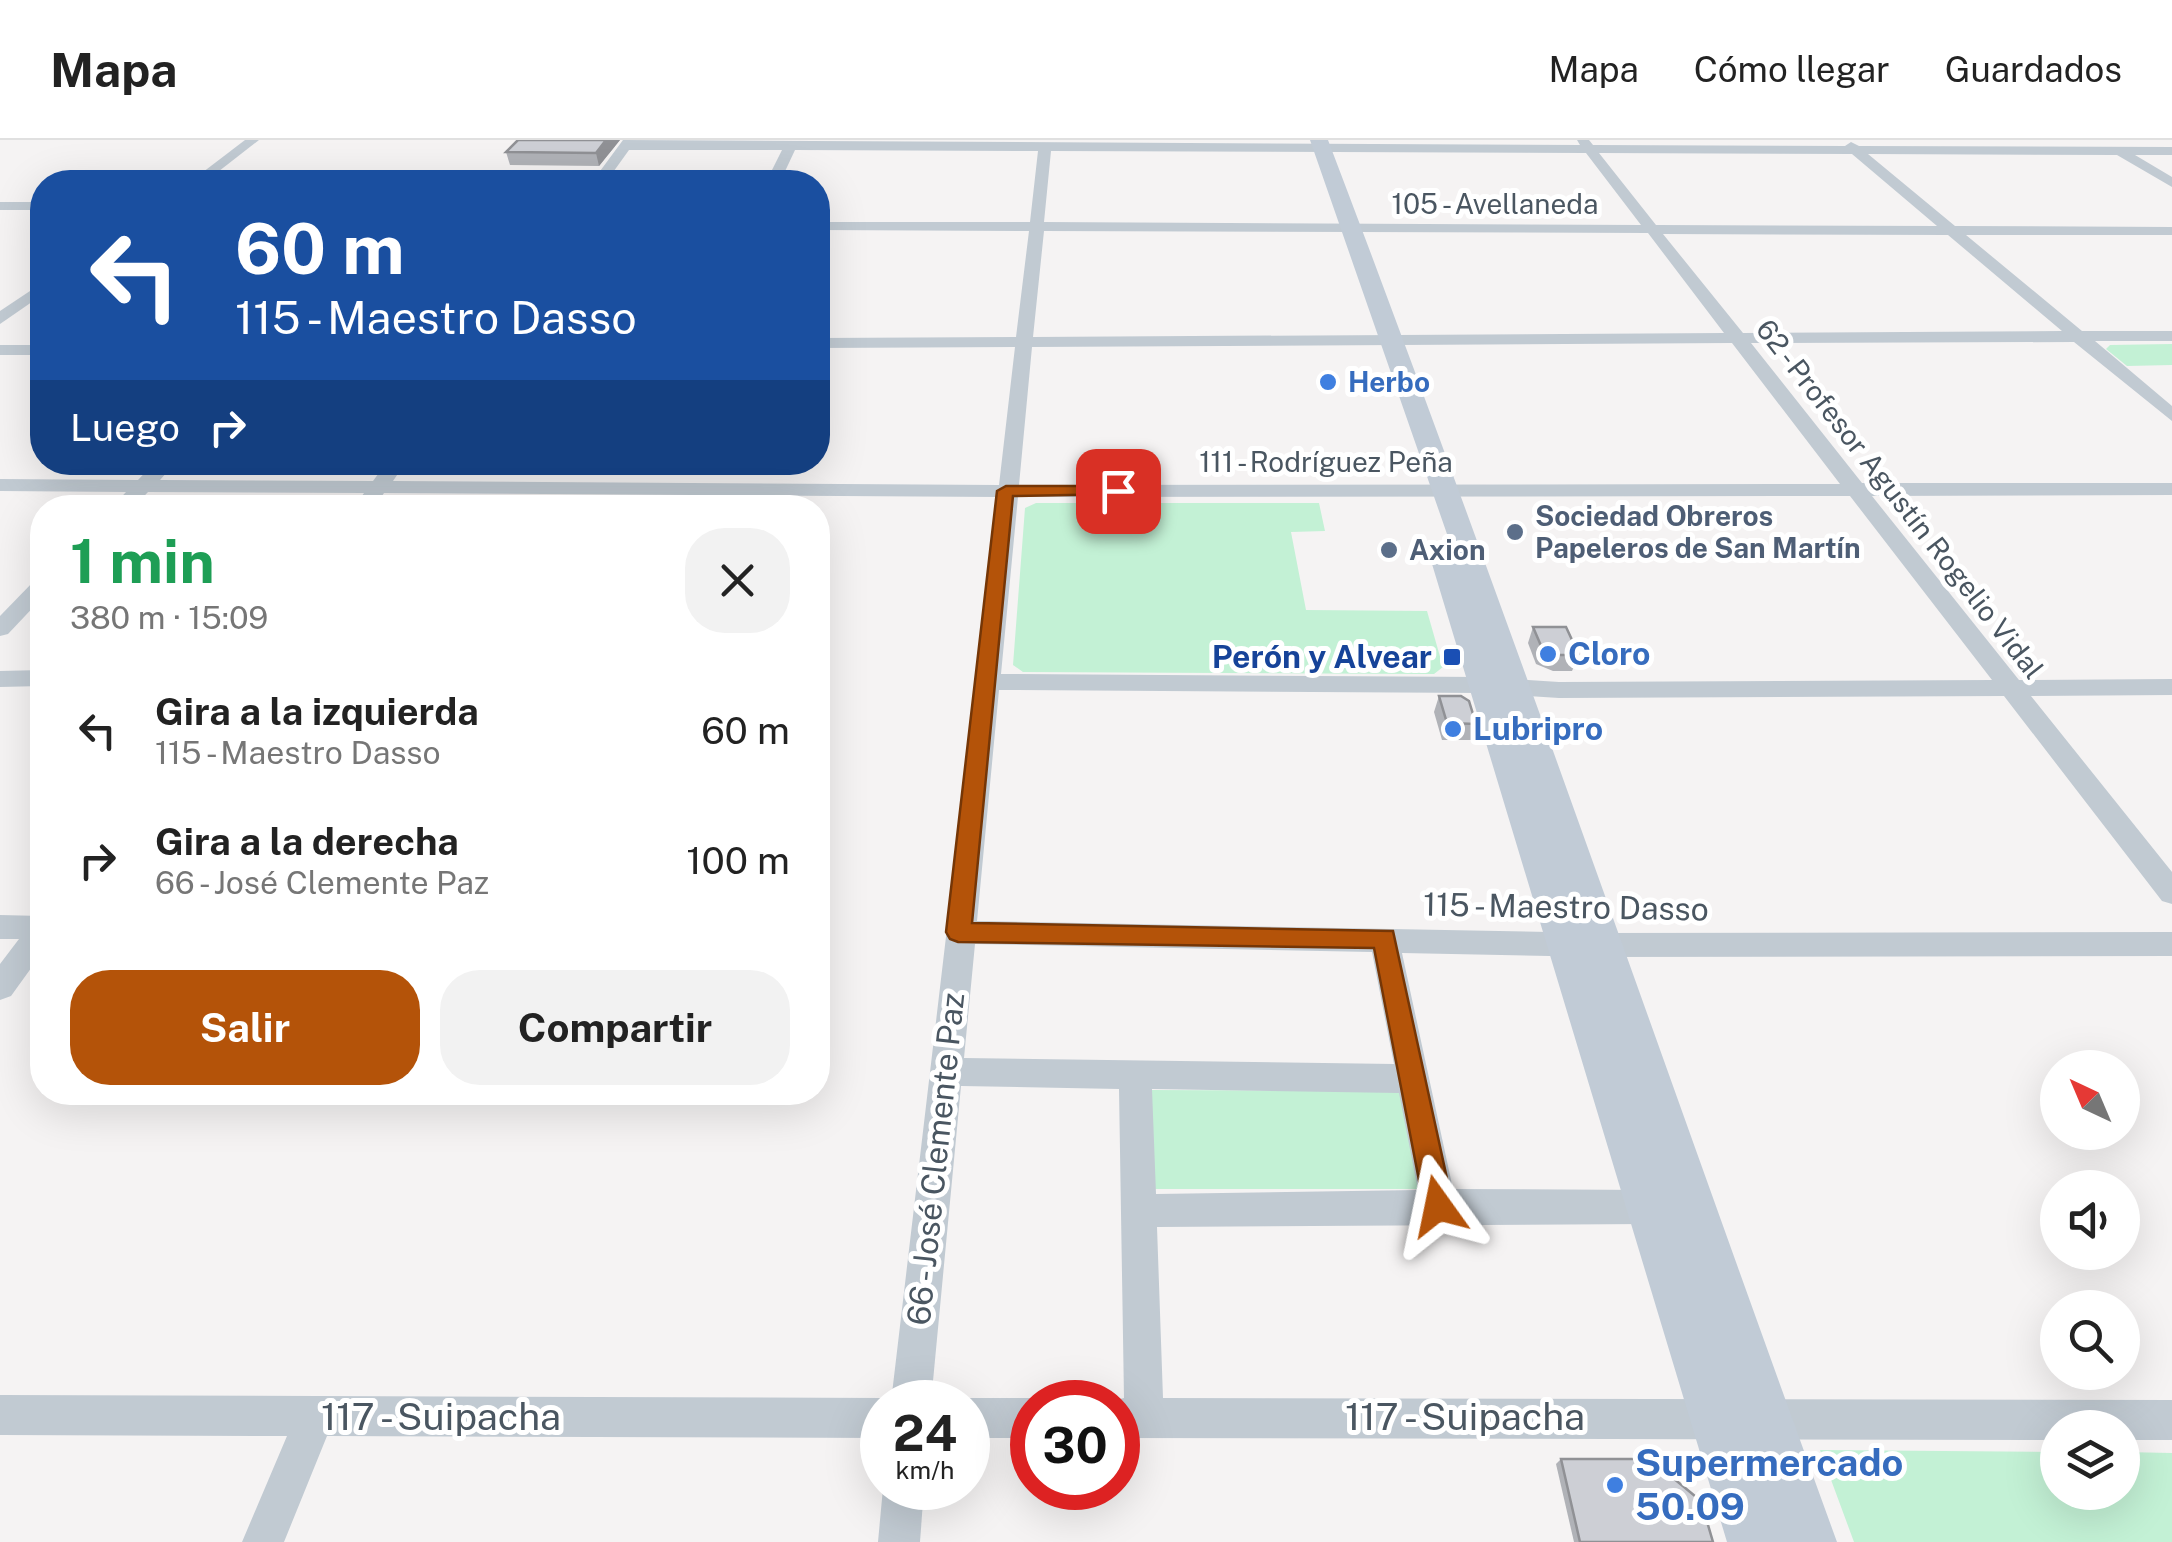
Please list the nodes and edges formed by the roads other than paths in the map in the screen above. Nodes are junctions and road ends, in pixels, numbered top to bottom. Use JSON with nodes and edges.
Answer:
{"nodes":[{"id":1,"x":253,"y":140,"type":"edge"},
{"id":2,"x":2102,"y":140,"type":"edge"},
{"id":3,"x":628,"y":143,"type":"edge"},
{"id":4,"x":793,"y":143,"type":"edge"},
{"id":5,"x":1045,"y":144,"type":"edge"},
{"id":6,"x":1313,"y":145,"type":"edge"},
{"id":7,"x":1586,"y":145,"type":"edge"},
{"id":8,"x":1850,"y":145,"type":"edge"},
{"id":9,"x":2120,"y":150,"type":"junction"},
{"id":10,"x":2172,"y":151,"type":"edge"},
{"id":11,"x":213,"y":170,"type":"edge"},
{"id":12,"x":608,"y":170,"type":"edge"},
{"id":13,"x":779,"y":170,"type":"edge"},
{"id":14,"x":2172,"y":183,"type":"edge"},
{"id":15,"x":0,"y":206,"type":"edge"},
{"id":16,"x":30,"y":206,"type":"edge"},
{"id":17,"x":830,"y":226,"type":"edge"},
{"id":18,"x":1034,"y":226,"type":"junction"},
{"id":19,"x":1342,"y":228,"type":"junction"},
{"id":20,"x":1652,"y":230,"type":"junction"},
{"id":21,"x":1950,"y":230,"type":"junction"},
{"id":22,"x":2172,"y":231,"type":"edge"},
{"id":23,"x":30,"y":297,"type":"edge"},
{"id":24,"x":0,"y":319,"type":"edge"},
{"id":25,"x":2172,"y":336,"type":"edge"},
{"id":26,"x":2078,"y":337,"type":"junction"},
{"id":27,"x":1742,"y":340,"type":"junction"},
{"id":28,"x":1023,"y":342,"type":"junction"},
{"id":29,"x":1382,"y":342,"type":"junction"},
{"id":30,"x":830,"y":343,"type":"edge"},
{"id":31,"x":0,"y":350,"type":"edge"},
{"id":32,"x":30,"y":350,"type":"edge"},
{"id":33,"x":2172,"y":415,"type":"edge"},
{"id":34,"x":153,"y":475,"type":"edge"},
{"id":35,"x":387,"y":475,"type":"edge"},
{"id":36,"x":713,"y":475,"type":"edge"},
{"id":37,"x":380,"y":484,"type":"junction"},
{"id":38,"x":0,"y":485,"type":"edge"},
{"id":39,"x":143,"y":485,"type":"junction"},
{"id":40,"x":715,"y":488,"type":"junction"},
{"id":41,"x":1436,"y":489,"type":"junction"},
{"id":42,"x":1855,"y":490,"type":"junction"},
{"id":43,"x":2172,"y":490,"type":"edge"},
{"id":44,"x":1006,"y":491,"type":"junction"},
{"id":45,"x":133,"y":495,"type":"edge"},
{"id":46,"x":372,"y":495,"type":"edge"},
{"id":47,"x":30,"y":598,"type":"edge"},
{"id":48,"x":0,"y":629,"type":"edge"},
{"id":49,"x":0,"y":678,"type":"edge"},
{"id":50,"x":30,"y":678,"type":"edge"},
{"id":51,"x":987,"y":682,"type":"junction"},
{"id":52,"x":1499,"y":686,"type":"junction"},
{"id":53,"x":2010,"y":686,"type":"junction"},
{"id":54,"x":2172,"y":686,"type":"edge"},
{"id":55,"x":2172,"y":893,"type":"edge"},
{"id":56,"x":0,"y":927,"type":"edge"},
{"id":57,"x":30,"y":928,"type":"edge"},
{"id":58,"x":958,"y":932,"type":"junction"},
{"id":59,"x":1384,"y":938,"type":"junction"},
{"id":60,"x":1582,"y":943,"type":"junction"},
{"id":61,"x":2172,"y":944,"type":"edge"},
{"id":62,"x":30,"y":945,"type":"edge"},
{"id":63,"x":0,"y":986,"type":"edge"},
{"id":64,"x":948,"y":1072,"type":"junction"},
{"id":65,"x":1135,"y":1072,"type":"junction"},
{"id":66,"x":1412,"y":1079,"type":"junction"},
{"id":67,"x":1438,"y":1206,"type":"junction"},
{"id":68,"x":1648,"y":1207,"type":"junction"},
{"id":69,"x":1137,"y":1211,"type":"junction"},
{"id":70,"x":913,"y":1380,"type":"edge"},
{"id":71,"x":1132,"y":1380,"type":"edge"},
{"id":72,"x":0,"y":1414,"type":"edge"},
{"id":73,"x":315,"y":1416,"type":"junction"},
{"id":74,"x":1739,"y":1416,"type":"junction"},
{"id":75,"x":860,"y":1418,"type":"edge"},
{"id":76,"x":1140,"y":1418,"type":"edge"},
{"id":77,"x":2172,"y":1420,"type":"edge"},
{"id":78,"x":902,"y":1510,"type":"edge"},
{"id":79,"x":263,"y":1542,"type":"edge"},
{"id":80,"x":899,"y":1542,"type":"edge"},
{"id":81,"x":1756,"y":1542,"type":"edge"},
{"id":82,"x":1808,"y":1542,"type":"edge"}],
"edges":[{"from":1,"to":11,"type":"street"},
{"from":2,"to":9,"type":"street"},
{"from":3,"to":4,"type":"street"},
{"from":3,"to":12,"type":"street"},
{"from":4,"to":5,"type":"street"},
{"from":4,"to":13,"type":"street"},
{"from":5,"to":6,"type":"street"},
{"from":5,"to":18,"type":"street","name":"66 - José Clemente Paz"},
{"from":6,"to":7,"type":"street"},
{"from":6,"to":19,"type":"main road"},
{"from":7,"to":8,"type":"street"},
{"from":7,"to":20,"type":"street","name":"62 - Profesor Agustín Rogelio Vidal"},
{"from":8,"to":9,"type":"street"},
{"from":8,"to":21,"type":"street"},
{"from":9,"to":10,"type":"street"},
{"from":9,"to":14,"type":"street"},
{"from":15,"to":16,"type":"street"},
{"from":17,"to":18,"type":"street","name":"105 - Avellaneda"},
{"from":18,"to":19,"type":"street","name":"105 - Avellaneda"},
{"from":18,"to":28,"type":"street","name":"66 - José Clemente Paz"},
{"from":19,"to":20,"type":"street","name":"105 - Avellaneda"},
{"from":19,"to":29,"type":"main road"},
{"from":20,"to":21,"type":"street","name":"105 - Avellaneda"},
{"from":20,"to":27,"type":"street","name":"62 - Profesor Agustín Rogelio Vidal"},
{"from":21,"to":22,"type":"street","name":"105 - Avellaneda"},
{"from":21,"to":26,"type":"street"},
{"from":23,"to":24,"type":"street"},
{"from":25,"to":26,"type":"street"},
{"from":26,"to":27,"type":"street"},
{"from":26,"to":33,"type":"street"},
{"from":27,"to":29,"type":"street"},
{"from":27,"to":42,"type":"street","name":"62 - Profesor Agustín Rogelio Vidal"},
{"from":28,"to":29,"type":"street"},
{"from":28,"to":30,"type":"street"},
{"from":28,"to":44,"type":"street","name":"66 - José Clemente Paz"},
{"from":29,"to":41,"type":"main road"},
{"from":31,"to":32,"type":"street"},
{"from":34,"to":39,"type":"street"},
{"from":35,"to":37,"type":"street"},
{"from":36,"to":40,"type":"street"},
{"from":37,"to":39,"type":"street","name":"111 - Rodríguez Peña"},
{"from":37,"to":40,"type":"street","name":"111 - Rodríguez Peña"},
{"from":37,"to":46,"type":"street"},
{"from":38,"to":39,"type":"street","name":"111 - Rodríguez Peña"},
{"from":39,"to":45,"type":"street"},
{"from":40,"to":44,"type":"street","name":"111 - Rodríguez Peña"},
{"from":41,"to":42,"type":"street","name":"111 - Rodríguez Peña"},
{"from":41,"to":44,"type":"street","name":"111 - Rodríguez Peña"},
{"from":41,"to":52,"type":"main road"},
{"from":42,"to":43,"type":"street","name":"111 - Rodríguez Peña"},
{"from":42,"to":53,"type":"street","name":"62 - Profesor Agustín Rogelio Vidal"},
{"from":44,"to":51,"type":"street","name":"66 - José Clemente Paz"},
{"from":47,"to":48,"type":"street"},
{"from":49,"to":50,"type":"street"},
{"from":51,"to":52,"type":"street"},
{"from":51,"to":58,"type":"street","name":"66 - José Clemente Paz"},
{"from":52,"to":53,"type":"street"},
{"from":52,"to":60,"type":"main road"},
{"from":53,"to":54,"type":"street"},
{"from":53,"to":55,"type":"street","name":"62 - Profesor Agustín Rogelio Vidal"},
{"from":56,"to":57,"type":"street"},
{"from":58,"to":59,"type":"street","name":"115 - Maestro Dasso"},
{"from":58,"to":64,"type":"street","name":"66 - José Clemente Paz"},
{"from":59,"to":60,"type":"street","name":"115 - Maestro Dasso"},
{"from":59,"to":66,"type":"street"},
{"from":60,"to":61,"type":"street","name":"115 - Maestro Dasso"},
{"from":60,"to":68,"type":"main road"},
{"from":60,"to":74,"type":"main road"},
{"from":62,"to":63,"type":"street"},
{"from":64,"to":65,"type":"street"},
{"from":64,"to":70,"type":"street","name":"66 - José Clemente Paz"},
{"from":65,"to":66,"type":"street"},
{"from":65,"to":69,"type":"street"},
{"from":66,"to":67,"type":"street"},
{"from":67,"to":68,"type":"street"},
{"from":67,"to":69,"type":"street"},
{"from":68,"to":74,"type":"main road"},
{"from":69,"to":71,"type":"street"},
{"from":72,"to":73,"type":"street","name":"117 - Suipacha"},
{"from":73,"to":75,"type":"street","name":"117 - Suipacha"},
{"from":73,"to":79,"type":"street"},
{"from":74,"to":76,"type":"street","name":"117 - Suipacha"},
{"from":74,"to":77,"type":"street","name":"117 - Suipacha"},
{"from":74,"to":81,"type":"main road"},
{"from":74,"to":82,"type":"main road"},
{"from":78,"to":80,"type":"street"}]}
